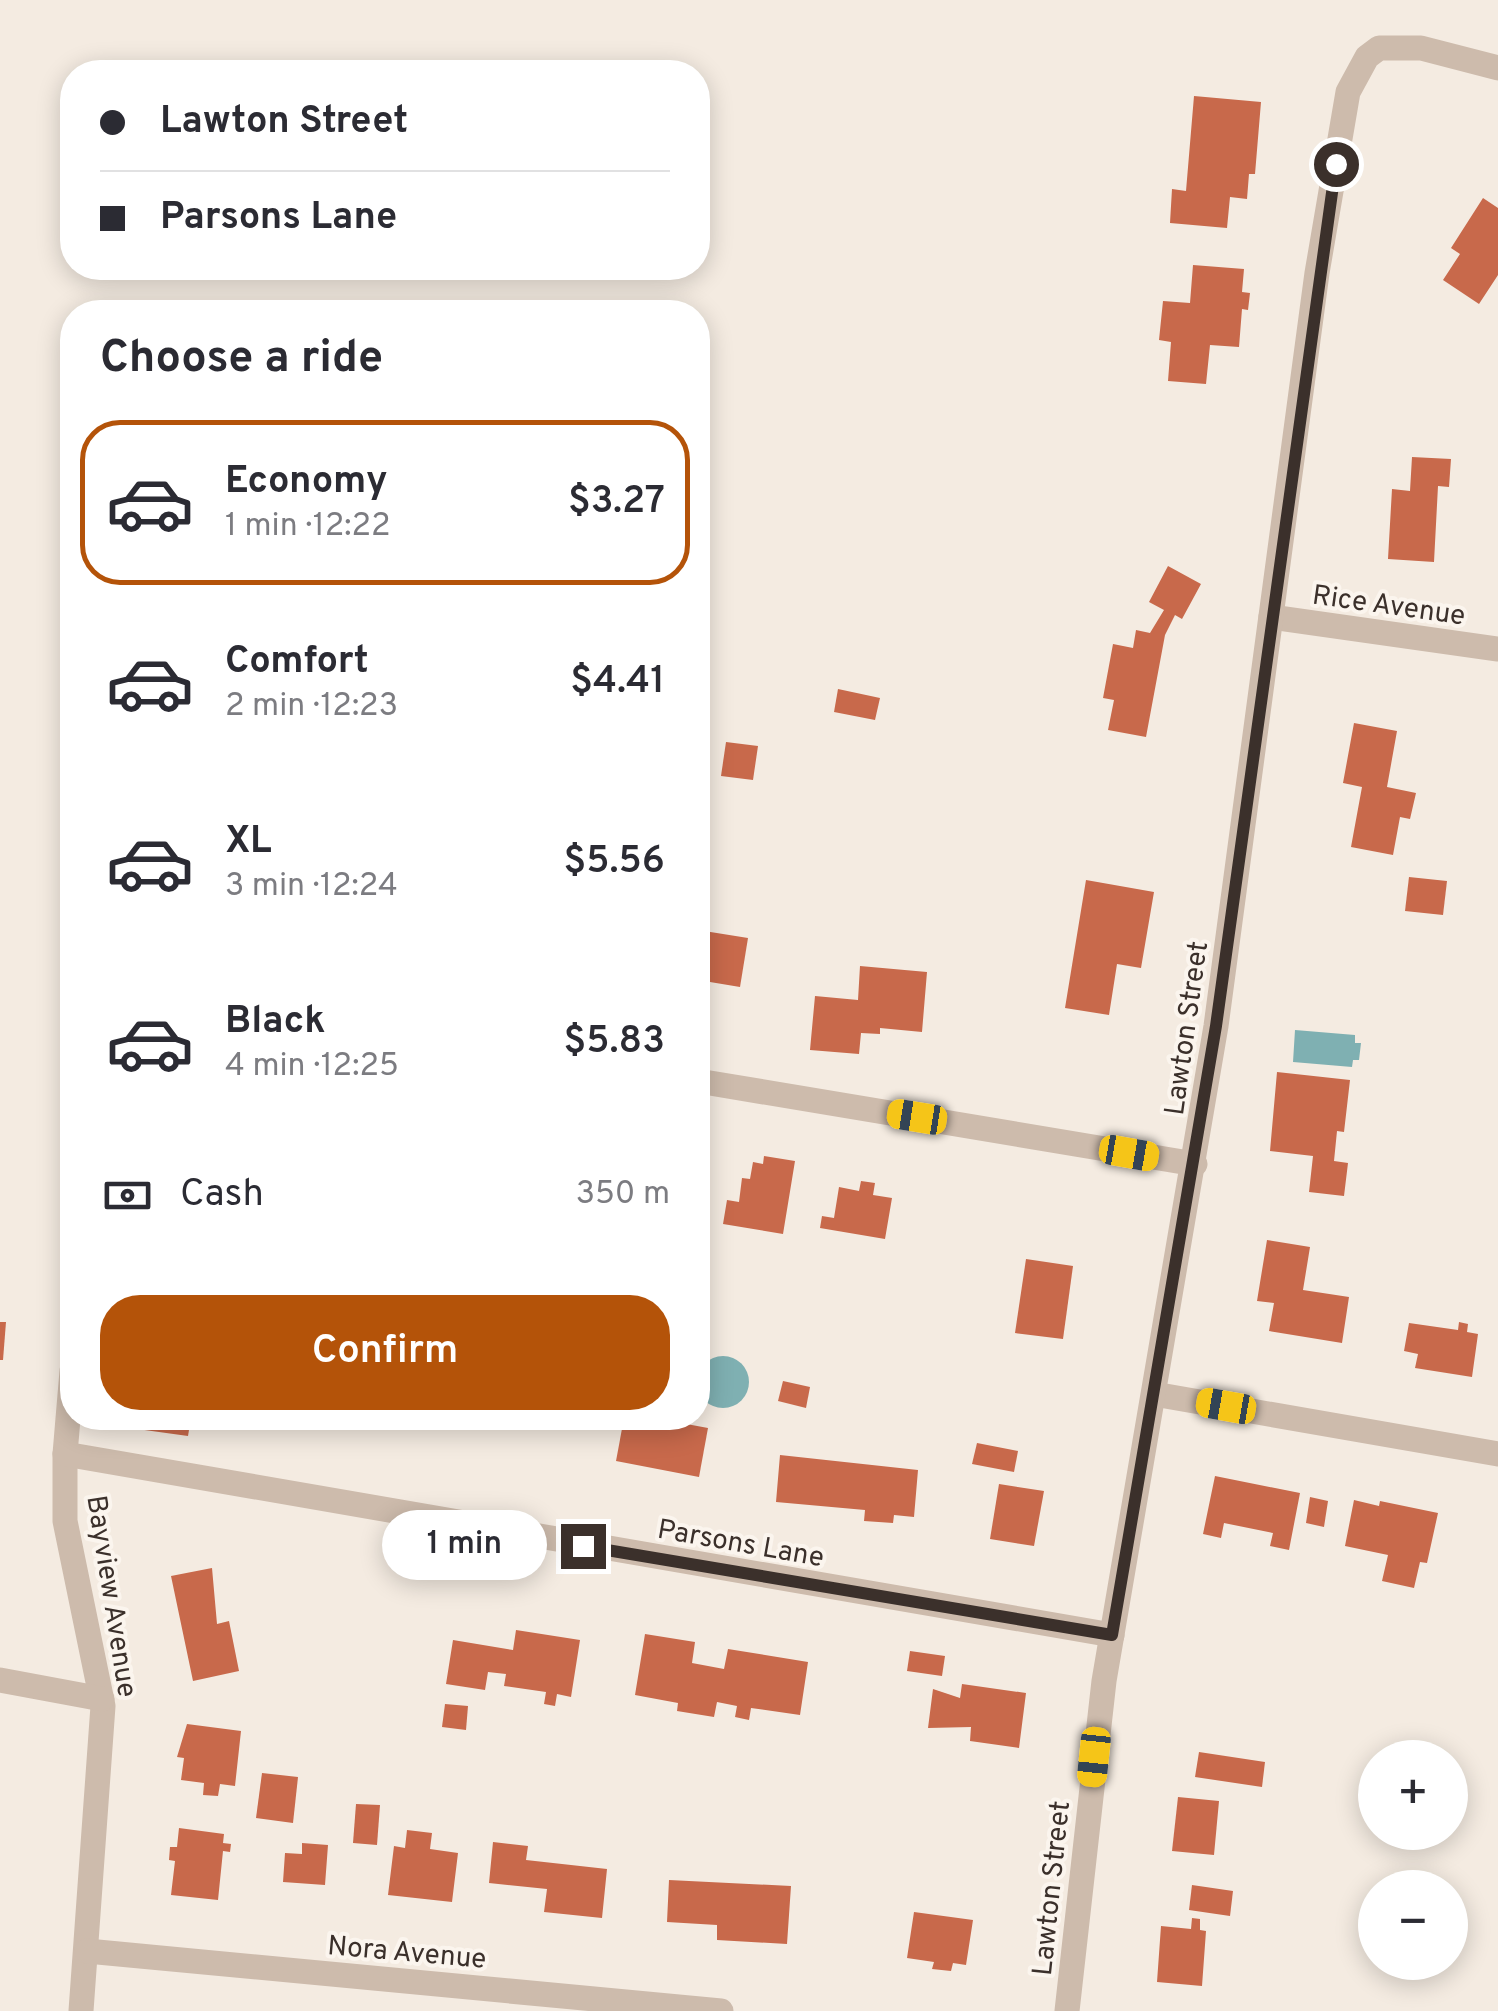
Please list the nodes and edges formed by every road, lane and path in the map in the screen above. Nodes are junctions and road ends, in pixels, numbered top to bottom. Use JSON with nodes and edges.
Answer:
{"nodes":[{"id":1,"x":1498,"y":68,"type":"edge"},
{"id":2,"x":1271,"y":618,"type":"junction"},
{"id":3,"x":1498,"y":650,"type":"edge"},
{"id":4,"x":710,"y":1084,"type":"edge"},
{"id":5,"x":1195,"y":1164,"type":"junction"},
{"id":6,"x":1154,"y":1394,"type":"junction"},
{"id":7,"x":66,"y":1430,"type":"edge"},
{"id":8,"x":64,"y":1454,"type":"junction"},
{"id":9,"x":1498,"y":1454,"type":"edge"},
{"id":10,"x":1112,"y":1635,"type":"junction"},
{"id":11,"x":0,"y":1680,"type":"edge"},
{"id":12,"x":102,"y":1699,"type":"junction"},
{"id":13,"x":87,"y":1951,"type":"junction"},
{"id":14,"x":81,"y":2011,"type":"edge"},
{"id":15,"x":721,"y":2011,"type":"edge"},
{"id":16,"x":1067,"y":2011,"type":"edge"}],
"edges":[{"from":1,"to":2,"type":"street","name":"Lawton Street"},
{"from":2,"to":3,"type":"street","name":"Rice Avenue"},
{"from":2,"to":5,"type":"street","name":"Lawton Street"},
{"from":4,"to":5,"type":"street"},
{"from":5,"to":6,"type":"street","name":"Lawton Street"},
{"from":6,"to":9,"type":"street"},
{"from":6,"to":10,"type":"street","name":"Lawton Street"},
{"from":7,"to":8,"type":"street","name":"Bayview Avenue"},
{"from":8,"to":10,"type":"street","name":"Parsons Lane"},
{"from":8,"to":12,"type":"street","name":"Bayview Avenue"},
{"from":10,"to":16,"type":"street","name":"Lawton Street"},
{"from":11,"to":12,"type":"street"},
{"from":12,"to":13,"type":"street","name":"Bayview Avenue"},
{"from":13,"to":14,"type":"street","name":"Bayview Avenue"},
{"from":13,"to":15,"type":"street","name":"Nora Avenue"}]}
